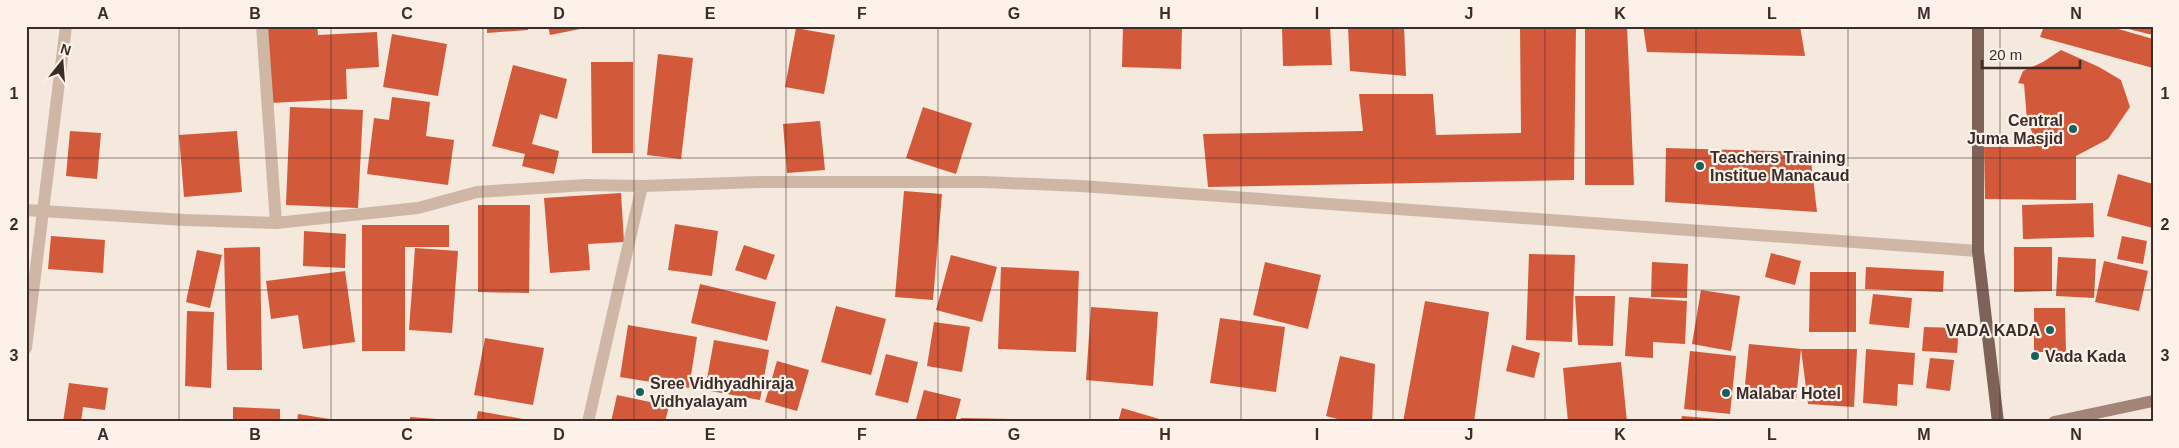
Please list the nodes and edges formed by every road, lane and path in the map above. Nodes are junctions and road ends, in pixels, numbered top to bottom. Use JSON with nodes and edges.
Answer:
{"nodes":[{"id":1,"x":66,"y":26,"type":"edge"},
{"id":2,"x":262,"y":26,"type":"edge"},
{"id":3,"x":1978,"y":26,"type":"edge"},
{"id":4,"x":642,"y":186,"type":"junction"},
{"id":5,"x":26,"y":210,"type":"edge"},
{"id":6,"x":43,"y":210,"type":"junction"},
{"id":7,"x":276,"y":223,"type":"junction"},
{"id":8,"x":1978,"y":251,"type":"junction"},
{"id":9,"x":26,"y":348,"type":"edge"},
{"id":10,"x":2153,"y":402,"type":"edge"},
{"id":11,"x":588,"y":422,"type":"edge"},
{"id":12,"x":1998,"y":422,"type":"edge"},
{"id":13,"x":2054,"y":422,"type":"edge"}],
"edges":[{"from":1,"to":6,"type":"street"},
{"from":2,"to":7,"type":"street"},
{"from":3,"to":8,"type":"main road"},
{"from":4,"to":7,"type":"street"},
{"from":4,"to":8,"type":"street"},
{"from":4,"to":11,"type":"street"},
{"from":5,"to":6,"type":"street"},
{"from":6,"to":7,"type":"street"},
{"from":6,"to":9,"type":"street"},
{"from":8,"to":12,"type":"main road"},
{"from":10,"to":13,"type":"street"}]}
